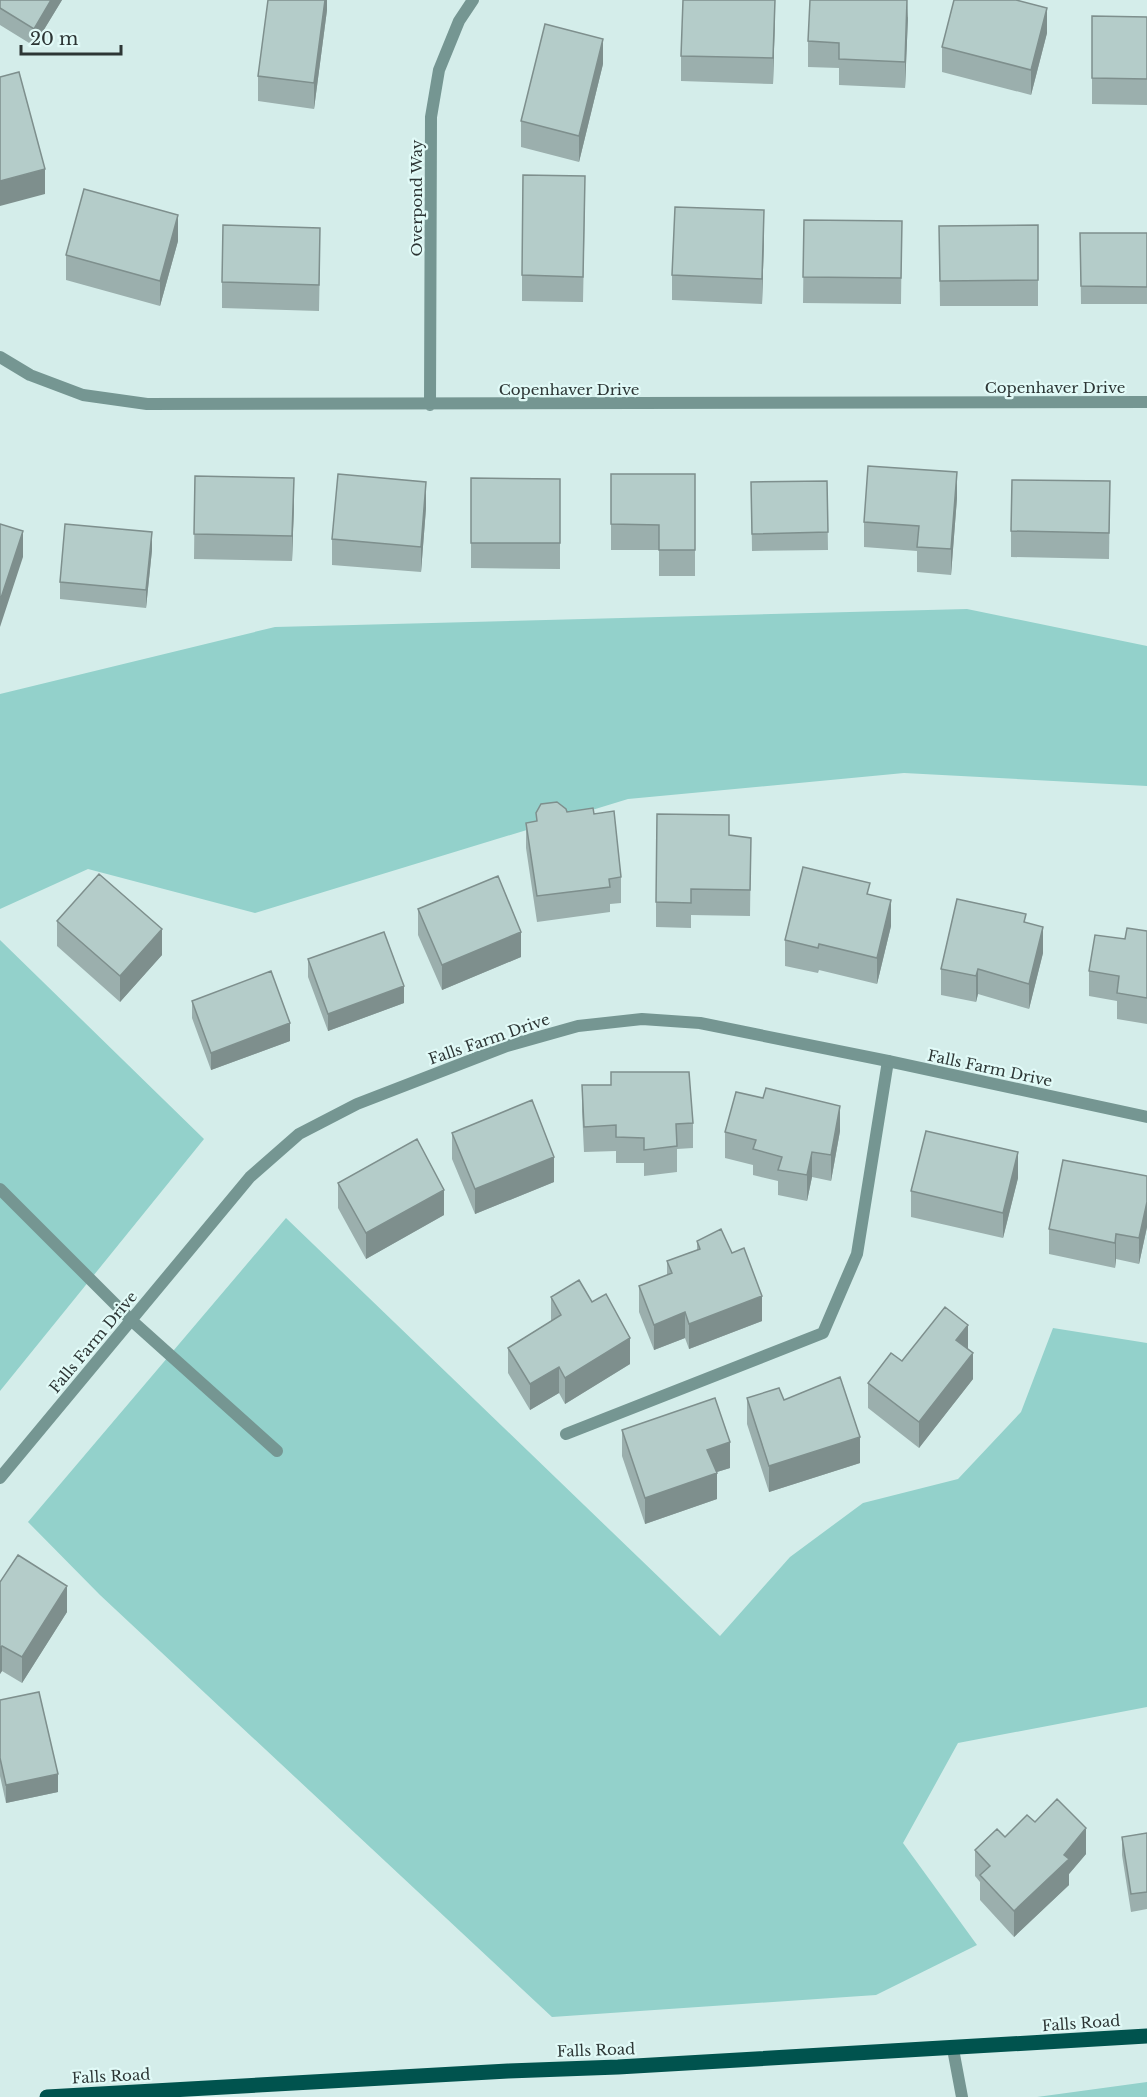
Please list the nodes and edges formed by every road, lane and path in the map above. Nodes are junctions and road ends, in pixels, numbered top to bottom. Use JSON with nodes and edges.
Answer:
{"nodes":[{"id":1,"x":473,"y":0,"type":"edge"},
{"id":2,"x":0,"y":357,"type":"edge"},
{"id":3,"x":1147,"y":402,"type":"edge"},
{"id":4,"x":430,"y":405,"type":"junction"},
{"id":5,"x":888,"y":1061,"type":"junction"},
{"id":6,"x":1147,"y":1117,"type":"edge"},
{"id":7,"x":0,"y":1189,"type":"edge"},
{"id":8,"x":131,"y":1320,"type":"junction"},
{"id":9,"x":566,"y":1434,"type":"dead end"},
{"id":10,"x":277,"y":1451,"type":"dead end"},
{"id":11,"x":0,"y":1478,"type":"edge"},
{"id":12,"x":1147,"y":2036,"type":"edge"},
{"id":13,"x":953,"y":2049,"type":"junction"},
{"id":14,"x":47,"y":2097,"type":"edge"},
{"id":15,"x":962,"y":2097,"type":"edge"}],
"edges":[{"from":1,"to":4,"type":"street","name":"Overpond Way"},
{"from":2,"to":4,"type":"street","name":"Copenhaver Drive"},
{"from":3,"to":4,"type":"street","name":"Copenhaver Drive"},
{"from":5,"to":6,"type":"street","name":"Falls Farm Drive"},
{"from":5,"to":8,"type":"street","name":"Falls Farm Drive"},
{"from":5,"to":9,"type":"street"},
{"from":7,"to":8,"type":"street"},
{"from":8,"to":10,"type":"street"},
{"from":8,"to":11,"type":"street","name":"Falls Farm Drive"},
{"from":12,"to":13,"type":"main road","name":"Falls Road"},
{"from":13,"to":14,"type":"main road","name":"Falls Road"},
{"from":13,"to":15,"type":"street"}]}
